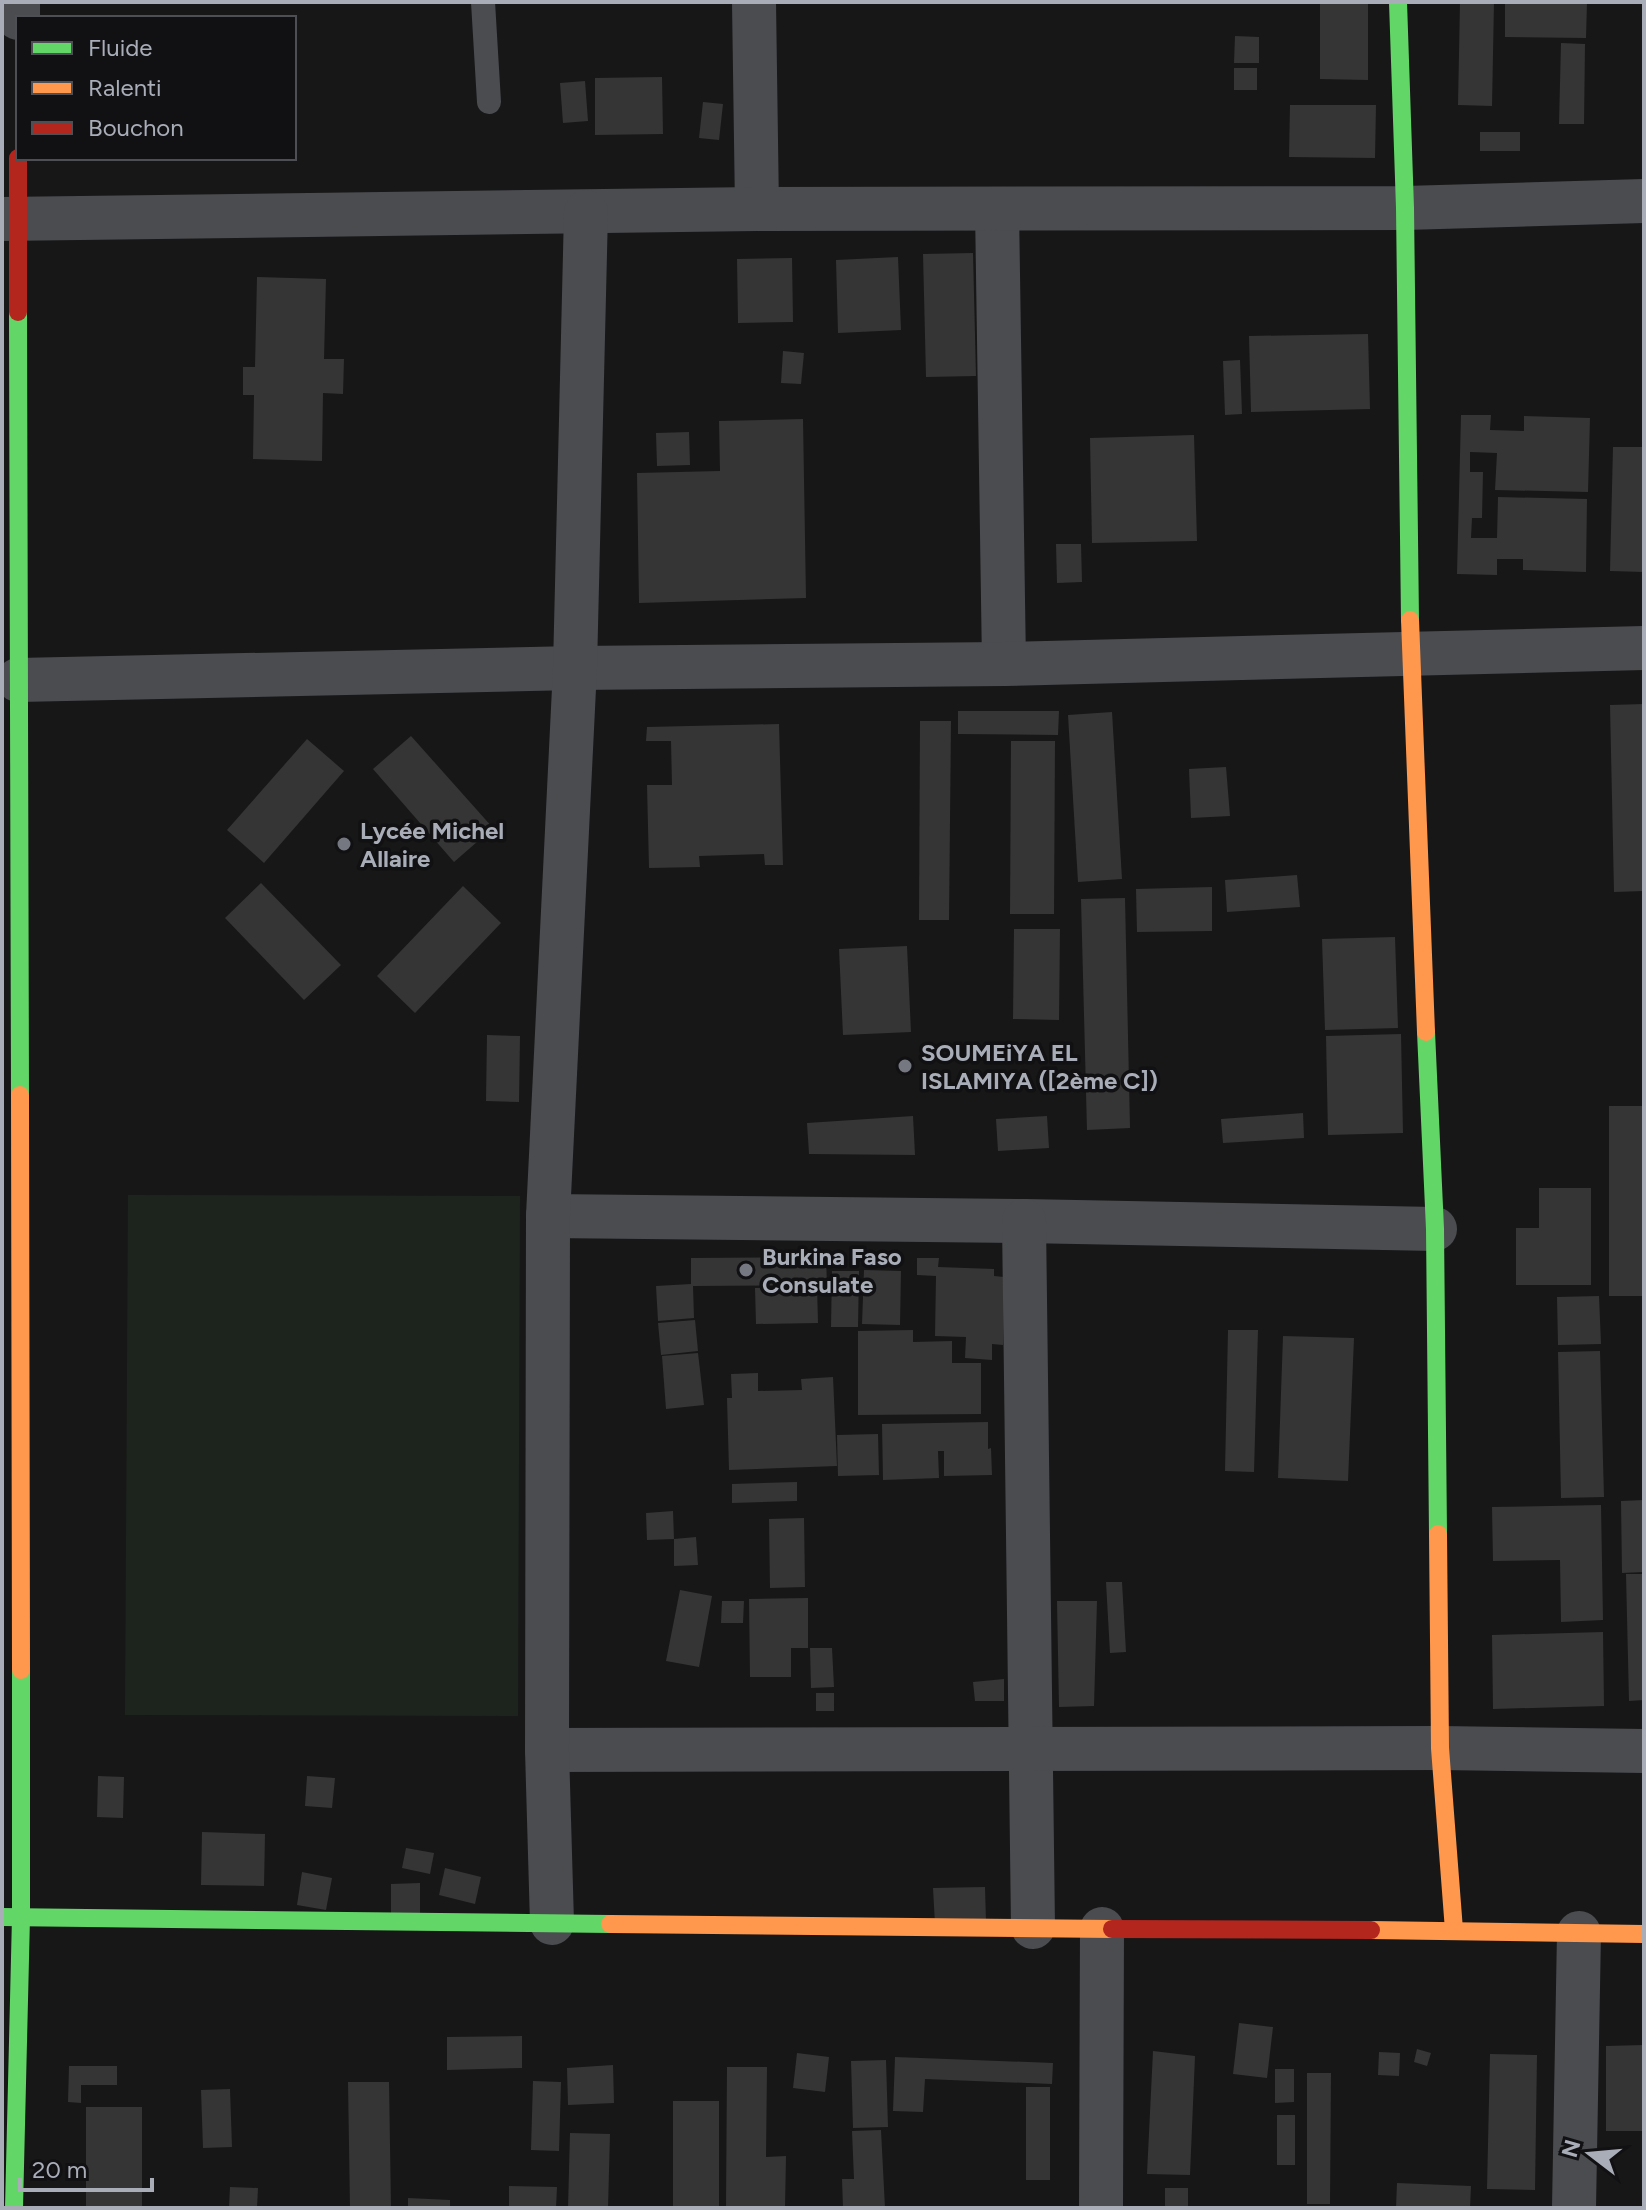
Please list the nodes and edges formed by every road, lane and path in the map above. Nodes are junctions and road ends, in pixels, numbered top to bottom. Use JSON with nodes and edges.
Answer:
{"nodes":[{"id":1,"x":483,"y":2,"type":"edge"},
{"id":2,"x":754,"y":2,"type":"edge"},
{"id":3,"x":1398,"y":2,"type":"edge"},
{"id":4,"x":489,"y":102,"type":"dead end"},
{"id":5,"x":18,"y":160,"type":"edge"},
{"id":6,"x":1644,"y":201,"type":"edge"},
{"id":7,"x":1405,"y":208,"type":"junction"},
{"id":8,"x":757,"y":209,"type":"junction"},
{"id":9,"x":997,"y":209,"type":"junction"},
{"id":10,"x":586,"y":212,"type":"junction"},
{"id":11,"x":10,"y":219,"type":"edge"},
{"id":12,"x":1644,"y":648,"type":"edge"},
{"id":13,"x":1410,"y":653,"type":"junction"},
{"id":14,"x":1004,"y":664,"type":"junction"},
{"id":15,"x":575,"y":668,"type":"junction"},
{"id":16,"x":18,"y":680,"type":"junction"},
{"id":17,"x":548,"y":1216,"type":"junction"},
{"id":18,"x":1024,"y":1221,"type":"junction"},
{"id":19,"x":1435,"y":1229,"type":"junction"},
{"id":20,"x":1440,"y":1748,"type":"junction"},
{"id":21,"x":1030,"y":1749,"type":"junction"},
{"id":22,"x":547,"y":1750,"type":"junction"},
{"id":23,"x":1644,"y":1751,"type":"edge"},
{"id":24,"x":12,"y":1917,"type":"edge"},
{"id":25,"x":552,"y":1923,"type":"junction"},
{"id":26,"x":1033,"y":1927,"type":"junction"},
{"id":27,"x":1102,"y":1929,"type":"junction"},
{"id":28,"x":1454,"y":1930,"type":"junction"},
{"id":29,"x":1579,"y":1933,"type":"junction"},
{"id":30,"x":1644,"y":1934,"type":"edge"},
{"id":31,"x":14,"y":2208,"type":"edge"},
{"id":32,"x":1101,"y":2208,"type":"edge"},
{"id":33,"x":1574,"y":2208,"type":"edge"}],
"edges":[{"from":1,"to":4,"type":"lane"},
{"from":2,"to":8,"type":"street"},
{"from":3,"to":7,"type":"street"},
{"from":5,"to":11,"type":"street"},
{"from":6,"to":7,"type":"street"},
{"from":7,"to":9,"type":"street"},
{"from":7,"to":13,"type":"street"},
{"from":8,"to":9,"type":"street"},
{"from":8,"to":10,"type":"street"},
{"from":9,"to":14,"type":"street"},
{"from":10,"to":11,"type":"street"},
{"from":10,"to":15,"type":"street"},
{"from":11,"to":16,"type":"street"},
{"from":12,"to":13,"type":"street"},
{"from":13,"to":14,"type":"street"},
{"from":13,"to":19,"type":"street"},
{"from":14,"to":15,"type":"street"},
{"from":15,"to":16,"type":"street"},
{"from":15,"to":17,"type":"street"},
{"from":16,"to":24,"type":"street"},
{"from":17,"to":18,"type":"street"},
{"from":17,"to":22,"type":"street"},
{"from":18,"to":19,"type":"street"},
{"from":18,"to":21,"type":"street"},
{"from":19,"to":20,"type":"street"},
{"from":20,"to":21,"type":"street"},
{"from":20,"to":23,"type":"street"},
{"from":20,"to":28,"type":"street"},
{"from":21,"to":22,"type":"street"},
{"from":21,"to":26,"type":"street"},
{"from":22,"to":25,"type":"street"},
{"from":24,"to":25,"type":"street"},
{"from":24,"to":31,"type":"street"},
{"from":25,"to":26,"type":"street"},
{"from":26,"to":27,"type":"street"},
{"from":27,"to":28,"type":"street"},
{"from":27,"to":32,"type":"street"},
{"from":28,"to":29,"type":"street"},
{"from":29,"to":30,"type":"street"},
{"from":29,"to":33,"type":"street"}]}
